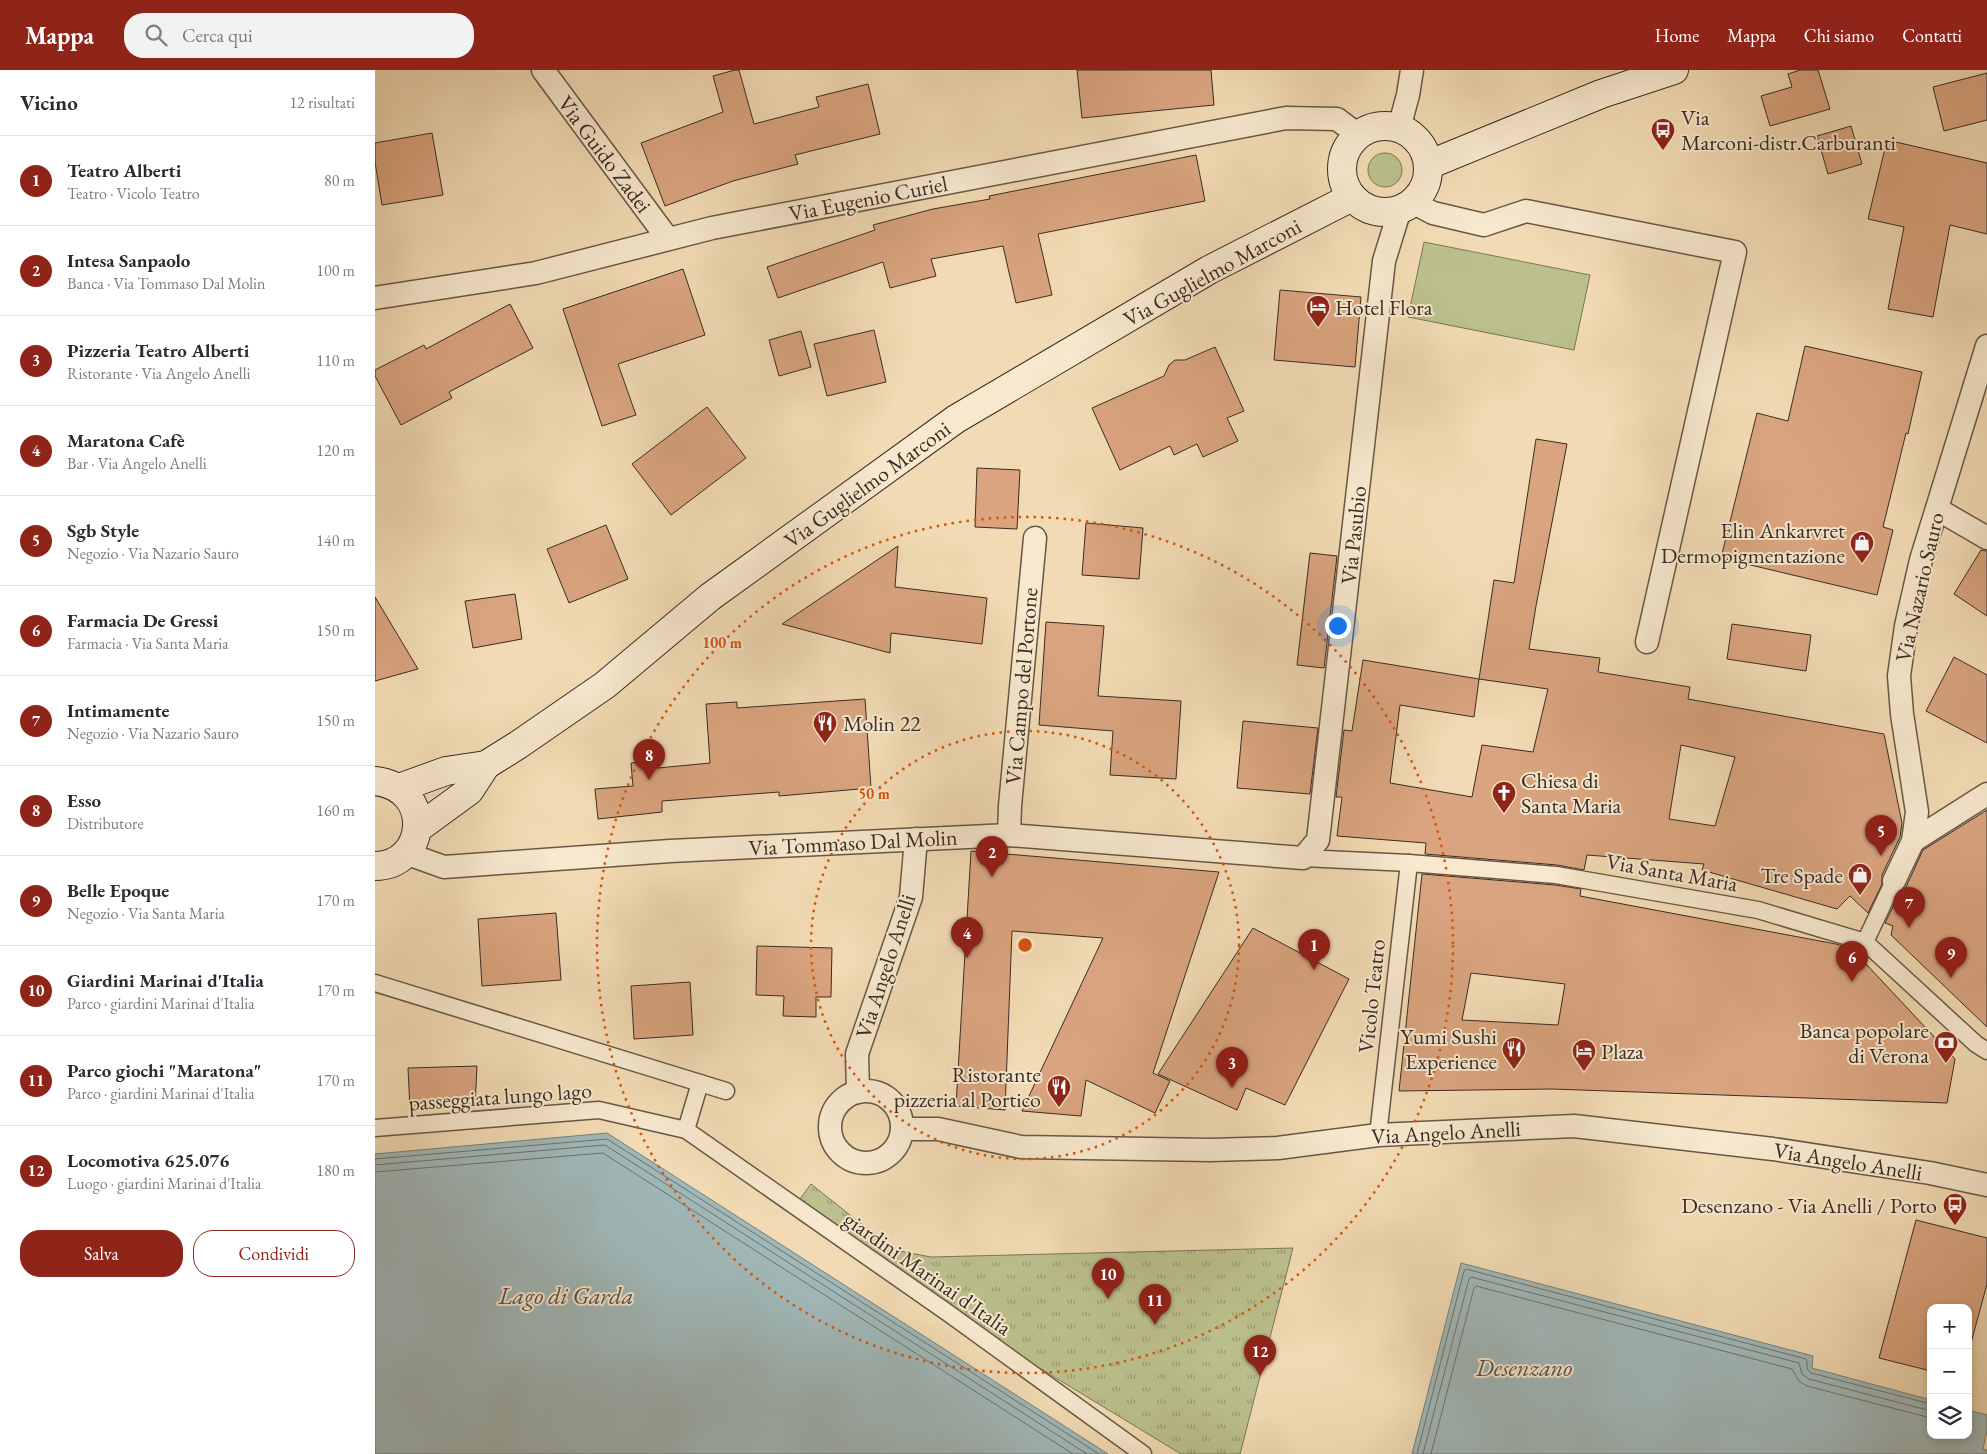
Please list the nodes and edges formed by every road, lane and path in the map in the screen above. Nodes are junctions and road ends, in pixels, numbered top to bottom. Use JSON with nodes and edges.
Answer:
{"nodes":[{"id":1,"x":543,"y":70,"type":"edge"},
{"id":2,"x":1412,"y":70,"type":"edge"},
{"id":3,"x":1674,"y":70,"type":"edge"},
{"id":4,"x":1399,"y":128,"type":"junction"},
{"id":5,"x":1359,"y":135,"type":"junction"},
{"id":6,"x":1428,"y":165,"type":"junction"},
{"id":7,"x":1352,"y":196,"type":"junction"},
{"id":8,"x":1406,"y":205,"type":"junction"},
{"id":9,"x":668,"y":239,"type":"junction"},
{"id":10,"x":375,"y":298,"type":"edge"},
{"id":11,"x":1987,"y":346,"type":"edge"},
{"id":12,"x":1937,"y":509,"type":"junction"},
{"id":13,"x":1035,"y":538,"type":"dead end"},
{"id":14,"x":1987,"y":538,"type":"edge"},
{"id":15,"x":1647,"y":642,"type":"dead end"},
{"id":16,"x":486,"y":765,"type":"junction"},
{"id":17,"x":387,"y":784,"type":"edge"},
{"id":18,"x":1987,"y":794,"type":"edge"},
{"id":19,"x":417,"y":828,"type":"junction"},
{"id":20,"x":1009,"y":835,"type":"junction"},
{"id":21,"x":916,"y":839,"type":"junction"},
{"id":22,"x":1913,"y":841,"type":"junction"},
{"id":23,"x":405,"y":854,"type":"junction"},
{"id":24,"x":1303,"y":858,"type":"junction"},
{"id":25,"x":1409,"y":863,"type":"junction"},
{"id":26,"x":375,"y":866,"type":"edge"},
{"id":27,"x":1894,"y":881,"type":"joint"},
{"id":28,"x":1865,"y":942,"type":"junction"},
{"id":29,"x":375,"y":983,"type":"edge"},
{"id":30,"x":1987,"y":1051,"type":"edge"},
{"id":31,"x":700,"y":1083,"type":"junction"},
{"id":32,"x":726,"y":1091,"type":"dead end"},
{"id":33,"x":858,"y":1092,"type":"junction"},
{"id":34,"x":375,"y":1128,"type":"edge"},
{"id":35,"x":902,"y":1129,"type":"junction"},
{"id":36,"x":686,"y":1130,"type":"junction"},
{"id":37,"x":1378,"y":1135,"type":"junction"},
{"id":38,"x":1987,"y":1185,"type":"edge"},
{"id":39,"x":1143,"y":1454,"type":"edge"}],
"edges":[{"from":1,"to":9,"type":"street","name":"Via Guido Zadei"},
{"from":2,"to":4,"type":"street"},
{"from":3,"to":6,"type":"main road"},
{"from":4,"to":5,"type":"main road"},
{"from":4,"to":6,"type":"main road"},
{"from":5,"to":7,"type":"main road"},
{"from":5,"to":9,"type":"street","name":"Via Eugenio Curiel"},
{"from":6,"to":8,"type":"main road"},
{"from":7,"to":8,"type":"main road"},
{"from":7,"to":16,"type":"main road","name":"Via Guglielmo Marconi"},
{"from":8,"to":15,"type":"street"},
{"from":8,"to":24,"type":"street","name":"Via Pasubio"},
{"from":9,"to":10,"type":"street","name":"Via Eugenio Curiel"},
{"from":11,"to":12,"type":"street","name":"Via Nazario Sauro"},
{"from":12,"to":14,"type":"street"},
{"from":12,"to":22,"type":"street","name":"Via Nazario Sauro"},
{"from":13,"to":20,"type":"street","name":"Via Campo del Portone"},
{"from":16,"to":17,"type":"main road","name":"Via Guglielmo Marconi"},
{"from":16,"to":19,"type":"main road"},
{"from":17,"to":19,"type":"main road"},
{"from":18,"to":22,"type":"street"},
{"from":19,"to":23,"type":"main road"},
{"from":20,"to":21,"type":"street","name":"Via Tommaso Dal Molin"},
{"from":20,"to":24,"type":"street","name":"Via Tommaso Dal Molin"},
{"from":21,"to":23,"type":"street","name":"Via Tommaso Dal Molin"},
{"from":21,"to":33,"type":"street","name":"Via Angelo Anelli"},
{"from":22,"to":27,"type":"street","name":"Via Nazario Sauro"},
{"from":23,"to":26,"type":"main road"},
{"from":24,"to":25,"type":"street","name":"Via Santa Maria"},
{"from":25,"to":28,"type":"street","name":"Via Santa Maria"},
{"from":25,"to":37,"type":"street","name":"Vicolo Teatro"},
{"from":27,"to":28,"type":"street","name":"Via Nazario Sauro"},
{"from":28,"to":30,"type":"street","name":"Via Santa Maria"},
{"from":29,"to":31,"type":"street"},
{"from":31,"to":32,"type":"street"},
{"from":31,"to":36,"type":"street"},
{"from":33,"to":35,"type":"street"},
{"from":33,"to":35,"type":"street"},
{"from":34,"to":36,"type":"street","name":"passeggiata lungo lago"},
{"from":35,"to":37,"type":"street","name":"Via Angelo Anelli"},
{"from":36,"to":39,"type":"street","name":"giardini Marinai d'Italia"},
{"from":37,"to":38,"type":"street","name":"Via Angelo Anelli"}]}
